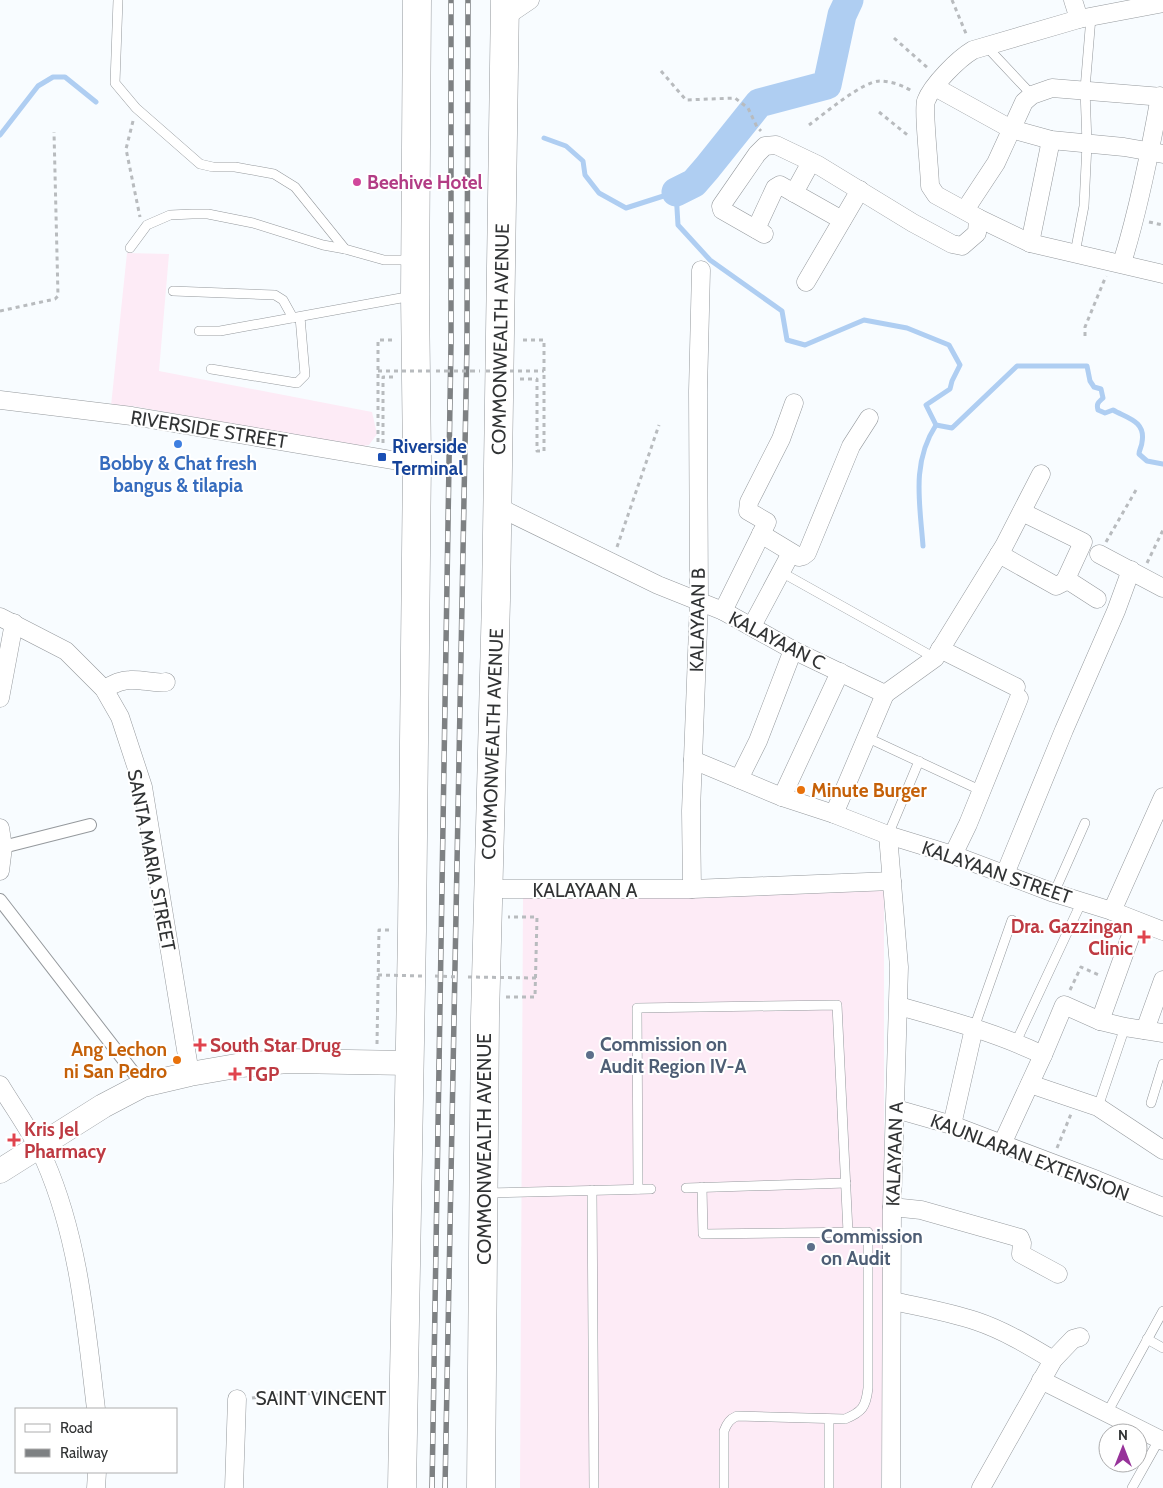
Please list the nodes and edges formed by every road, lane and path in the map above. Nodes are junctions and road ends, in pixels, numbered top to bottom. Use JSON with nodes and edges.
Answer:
{"nodes":[{"id":1,"x":118,"y":0,"type":"edge"},
{"id":2,"x":417,"y":0,"type":"edge"},
{"id":3,"x":530,"y":0,"type":"edge"},
{"id":4,"x":952,"y":0,"type":"edge"},
{"id":5,"x":1073,"y":0,"type":"edge"},
{"id":6,"x":1163,"y":3,"type":"edge"},
{"id":7,"x":505,"y":8,"type":"edge"},
{"id":8,"x":1085,"y":18,"type":"junction"},
{"id":9,"x":894,"y":38,"type":"dead end"},
{"id":10,"x":979,"y":48,"type":"junction"},
{"id":11,"x":660,"y":71,"type":"dead end"},
{"id":12,"x":938,"y":83,"type":"junction"},
{"id":13,"x":1085,"y":89,"type":"junction"},
{"id":14,"x":1032,"y":95,"type":"junction"},
{"id":15,"x":1162,"y":96,"type":"edge"},
{"id":16,"x":925,"y":103,"type":"junction"},
{"id":17,"x":136,"y":108,"type":"junction"},
{"id":18,"x":879,"y":112,"type":"dead end"},
{"id":19,"x":809,"y":125,"type":"dead end"},
{"id":20,"x":757,"y":127,"type":"dead end"},
{"id":21,"x":1011,"y":129,"type":"junction"},
{"id":22,"x":54,"y":132,"type":"dead end"},
{"id":23,"x":1051,"y":140,"type":"junction"},
{"id":24,"x":1087,"y":144,"type":"junction"},
{"id":25,"x":929,"y":152,"type":"junction"},
{"id":26,"x":1157,"y":152,"type":"edge"},
{"id":27,"x":811,"y":162,"type":"junction"},
{"id":28,"x":860,"y":190,"type":"junction"},
{"id":29,"x":794,"y":193,"type":"junction"},
{"id":30,"x":971,"y":214,"type":"junction"},
{"id":31,"x":842,"y":220,"type":"junction"},
{"id":32,"x":147,"y":225,"type":"junction"},
{"id":33,"x":1030,"y":243,"type":"junction"},
{"id":34,"x":130,"y":248,"type":"dead end"},
{"id":35,"x":345,"y":249,"type":"junction"},
{"id":36,"x":1075,"y":253,"type":"junction"},
{"id":37,"x":415,"y":260,"type":"junction"},
{"id":38,"x":1117,"y":262,"type":"junction"},
{"id":39,"x":701,"y":270,"type":"dead end"},
{"id":40,"x":1163,"y":274,"type":"edge"},
{"id":41,"x":806,"y":282,"type":"dead end"},
{"id":42,"x":173,"y":291,"type":"dead end"},
{"id":43,"x":415,"y":295,"type":"junction"},
{"id":44,"x":0,"y":311,"type":"edge"},
{"id":45,"x":296,"y":317,"type":"junction"},
{"id":46,"x":199,"y":332,"type":"dead end"},
{"id":47,"x":1085,"y":336,"type":"dead end"},
{"id":48,"x":378,"y":340,"type":"dead end"},
{"id":49,"x":544,"y":340,"type":"dead end"},
{"id":50,"x":211,"y":370,"type":"dead end"},
{"id":51,"x":378,"y":371,"type":"junction"},
{"id":52,"x":471,"y":371,"type":"dead end"},
{"id":53,"x":486,"y":371,"type":"dead end"},
{"id":54,"x":544,"y":371,"type":"junction"},
{"id":55,"x":383,"y":377,"type":"dead end"},
{"id":56,"x":537,"y":379,"type":"dead end"},
{"id":57,"x":0,"y":400,"type":"edge"},
{"id":58,"x":794,"y":404,"type":"dead end"},
{"id":59,"x":869,"y":418,"type":"dead end"},
{"id":60,"x":659,"y":425,"type":"dead end"},
{"id":61,"x":417,"y":461,"type":"junction"},
{"id":62,"x":1041,"y":474,"type":"dead end"},
{"id":63,"x":1136,"y":490,"type":"dead end"},
{"id":64,"x":496,"y":506,"type":"junction"},
{"id":65,"x":1022,"y":512,"type":"junction"},
{"id":66,"x":1163,"y":530,"type":"edge"},
{"id":67,"x":761,"y":534,"type":"junction"},
{"id":68,"x":791,"y":554,"type":"junction"},
{"id":69,"x":999,"y":554,"type":"junction"},
{"id":70,"x":1099,"y":554,"type":"joint"},
{"id":71,"x":612,"y":562,"type":"junction"},
{"id":72,"x":781,"y":572,"type":"junction"},
{"id":73,"x":1136,"y":573,"type":"junction"},
{"id":74,"x":1066,"y":578,"type":"junction"},
{"id":75,"x":1163,"y":588,"type":"edge"},
{"id":76,"x":1097,"y":599,"type":"dead end"},
{"id":77,"x":699,"y":602,"type":"junction"},
{"id":78,"x":723,"y":612,"type":"junction"},
{"id":79,"x":7,"y":620,"type":"edge"},
{"id":80,"x":752,"y":626,"type":"junction"},
{"id":81,"x":793,"y":650,"type":"junction"},
{"id":82,"x":938,"y":654,"type":"junction"},
{"id":83,"x":840,"y":672,"type":"junction"},
{"id":84,"x":166,"y":682,"type":"dead end"},
{"id":85,"x":104,"y":689,"type":"junction"},
{"id":86,"x":885,"y":694,"type":"junction"},
{"id":87,"x":0,"y":698,"type":"edge"},
{"id":88,"x":866,"y":737,"type":"junction"},
{"id":89,"x":693,"y":760,"type":"junction"},
{"id":90,"x":919,"y":762,"type":"junction"},
{"id":91,"x":739,"y":779,"type":"junction"},
{"id":92,"x":982,"y":791,"type":"junction"},
{"id":93,"x":782,"y":797,"type":"junction"},
{"id":94,"x":1163,"y":797,"type":"edge"},
{"id":95,"x":834,"y":814,"type":"junction"},
{"id":96,"x":1085,"y":823,"type":"dead end"},
{"id":97,"x":90,"y":825,"type":"dead end"},
{"id":98,"x":0,"y":828,"type":"edge"},
{"id":99,"x":888,"y":835,"type":"junction"},
{"id":100,"x":2,"y":847,"type":"junction"},
{"id":101,"x":953,"y":855,"type":"junction"},
{"id":102,"x":0,"y":872,"type":"edge"},
{"id":103,"x":1005,"y":874,"type":"junction"},
{"id":104,"x":892,"y":881,"type":"junction"},
{"id":105,"x":488,"y":889,"type":"junction"},
{"id":106,"x":692,"y":889,"type":"junction"},
{"id":107,"x":1054,"y":893,"type":"junction"},
{"id":108,"x":0,"y":900,"type":"edge"},
{"id":109,"x":1082,"y":901,"type":"junction"},
{"id":110,"x":1112,"y":911,"type":"junction"},
{"id":111,"x":487,"y":916,"type":"junction"},
{"id":112,"x":1012,"y":920,"type":"dead end"},
{"id":113,"x":1136,"y":921,"type":"junction"},
{"id":114,"x":379,"y":930,"type":"dead end"},
{"id":115,"x":1163,"y":931,"type":"edge"},
{"id":116,"x":378,"y":975,"type":"junction"},
{"id":117,"x":423,"y":976,"type":"dead end"},
{"id":118,"x":435,"y":976,"type":"dead end"},
{"id":119,"x":458,"y":977,"type":"dead end"},
{"id":120,"x":536,"y":978,"type":"junction"},
{"id":121,"x":1163,"y":980,"type":"edge"},
{"id":122,"x":1113,"y":982,"type":"junction"},
{"id":123,"x":477,"y":986,"type":"junction"},
{"id":124,"x":1064,"y":1005,"type":"junction"},
{"id":125,"x":900,"y":1006,"type":"junction"},
{"id":126,"x":1100,"y":1021,"type":"junction"},
{"id":127,"x":974,"y":1028,"type":"junction"},
{"id":128,"x":1125,"y":1028,"type":"junction"},
{"id":129,"x":1145,"y":1030,"type":"junction"},
{"id":130,"x":1163,"y":1032,"type":"edge"},
{"id":131,"x":1016,"y":1042,"type":"junction"},
{"id":132,"x":1043,"y":1055,"type":"junction"},
{"id":133,"x":376,"y":1062,"type":"junction"},
{"id":134,"x":410,"y":1063,"type":"junction"},
{"id":135,"x":1163,"y":1064,"type":"edge"},
{"id":136,"x":190,"y":1074,"type":"junction"},
{"id":137,"x":1030,"y":1084,"type":"junction"},
{"id":138,"x":0,"y":1086,"type":"edge"},
{"id":139,"x":144,"y":1086,"type":"junction"},
{"id":140,"x":1076,"y":1099,"type":"junction"},
{"id":141,"x":1151,"y":1103,"type":"dead end"},
{"id":142,"x":1098,"y":1107,"type":"junction"},
{"id":143,"x":896,"y":1109,"type":"junction"},
{"id":144,"x":952,"y":1125,"type":"junction"},
{"id":145,"x":1002,"y":1144,"type":"junction"},
{"id":146,"x":38,"y":1146,"type":"junction"},
{"id":147,"x":1163,"y":1150,"type":"edge"},
{"id":148,"x":1051,"y":1163,"type":"junction"},
{"id":149,"x":0,"y":1170,"type":"edge"},
{"id":150,"x":846,"y":1183,"type":"junction"},
{"id":151,"x":702,"y":1187,"type":"junction"},
{"id":152,"x":651,"y":1188,"type":"dead end"},
{"id":153,"x":686,"y":1188,"type":"dead end"},
{"id":154,"x":638,"y":1189,"type":"junction"},
{"id":155,"x":592,"y":1190,"type":"junction"},
{"id":156,"x":1163,"y":1192,"type":"edge"},
{"id":157,"x":483,"y":1193,"type":"junction"},
{"id":158,"x":1155,"y":1204,"type":"edge"},
{"id":159,"x":892,"y":1207,"type":"junction"},
{"id":160,"x":848,"y":1232,"type":"junction"},
{"id":161,"x":1058,"y":1274,"type":"dead end"},
{"id":162,"x":892,"y":1301,"type":"junction"},
{"id":163,"x":1163,"y":1311,"type":"edge"},
{"id":164,"x":1080,"y":1337,"type":"dead end"},
{"id":165,"x":1147,"y":1339,"type":"junction"},
{"id":166,"x":1163,"y":1348,"type":"edge"},
{"id":167,"x":1053,"y":1360,"type":"junction"},
{"id":168,"x":1041,"y":1380,"type":"junction"},
{"id":169,"x":403,"y":1398,"type":"junction"},
{"id":170,"x":237,"y":1400,"type":"joint"},
{"id":171,"x":96,"y":1408,"type":"edge"},
{"id":172,"x":1107,"y":1413,"type":"junction"},
{"id":173,"x":829,"y":1419,"type":"junction"},
{"id":174,"x":1162,"y":1437,"type":"edge"},
{"id":175,"x":97,"y":1473,"type":"edge"},
{"id":176,"x":96,"y":1488,"type":"edge"},
{"id":177,"x":234,"y":1488,"type":"edge"},
{"id":178,"x":402,"y":1488,"type":"edge"},
{"id":179,"x":481,"y":1488,"type":"edge"},
{"id":180,"x":594,"y":1488,"type":"edge"},
{"id":181,"x":724,"y":1488,"type":"edge"},
{"id":182,"x":829,"y":1488,"type":"edge"},
{"id":183,"x":891,"y":1488,"type":"edge"},
{"id":184,"x":981,"y":1488,"type":"edge"},
{"id":185,"x":1132,"y":1488,"type":"edge"}],
"edges":[{"from":1,"to":17,"type":"lane"},
{"from":2,"to":37,"type":"main road"},
{"from":3,"to":7,"type":"street"},
{"from":4,"to":10,"type":"path"},
{"from":5,"to":8,"type":"street"},
{"from":6,"to":8,"type":"street"},
{"from":7,"to":64,"type":"main road","name":"COMMONWEALTH AVENUE"},
{"from":8,"to":10,"type":"street"},
{"from":8,"to":13,"type":"lane"},
{"from":9,"to":12,"type":"path"},
{"from":10,"to":12,"type":"street"},
{"from":10,"to":14,"type":"lane"},
{"from":11,"to":20,"type":"path"},
{"from":12,"to":16,"type":"street"},
{"from":12,"to":21,"type":"street"},
{"from":13,"to":14,"type":"street"},
{"from":13,"to":15,"type":"street"},
{"from":13,"to":24,"type":"lane"},
{"from":14,"to":21,"type":"street"},
{"from":15,"to":26,"type":"street"},
{"from":16,"to":19,"type":"path"},
{"from":16,"to":25,"type":"street"},
{"from":17,"to":32,"type":"path"},
{"from":17,"to":35,"type":"lane"},
{"from":18,"to":25,"type":"path"},
{"from":21,"to":23,"type":"street"},
{"from":21,"to":30,"type":"street"},
{"from":22,"to":44,"type":"path"},
{"from":23,"to":24,"type":"street"},
{"from":23,"to":33,"type":"street"},
{"from":24,"to":26,"type":"street"},
{"from":24,"to":36,"type":"lane"},
{"from":25,"to":30,"type":"street"},
{"from":26,"to":38,"type":"street"},
{"from":27,"to":28,"type":"street"},
{"from":27,"to":29,"type":"street"},
{"from":27,"to":29,"type":"street"},
{"from":28,"to":30,"type":"street"},
{"from":28,"to":31,"type":"street"},
{"from":29,"to":31,"type":"street"},
{"from":30,"to":33,"type":"street"},
{"from":31,"to":41,"type":"street"},
{"from":32,"to":34,"type":"lane"},
{"from":32,"to":35,"type":"lane"},
{"from":33,"to":36,"type":"street"},
{"from":35,"to":37,"type":"lane"},
{"from":36,"to":38,"type":"street"},
{"from":37,"to":43,"type":"main road"},
{"from":38,"to":40,"type":"street"},
{"from":38,"to":47,"type":"path"},
{"from":39,"to":77,"type":"street","name":"KALAYAAN B"},
{"from":42,"to":45,"type":"lane"},
{"from":43,"to":45,"type":"lane"},
{"from":43,"to":61,"type":"main road"},
{"from":45,"to":46,"type":"lane"},
{"from":45,"to":50,"type":"lane"},
{"from":48,"to":51,"type":"path"},
{"from":49,"to":54,"type":"path"},
{"from":51,"to":52,"type":"path","bridge":true},
{"from":51,"to":55,"type":"path"},
{"from":53,"to":54,"type":"path","bridge":true},
{"from":54,"to":56,"type":"path"},
{"from":57,"to":61,"type":"street","name":"RIVERSIDE STREET"},
{"from":58,"to":67,"type":"street"},
{"from":59,"to":68,"type":"street"},
{"from":60,"to":71,"type":"path"},
{"from":61,"to":134,"type":"main road"},
{"from":62,"to":65,"type":"street"},
{"from":63,"to":70,"type":"path"},
{"from":64,"to":71,"type":"street","name":"KALAYAAN C"},
{"from":64,"to":105,"type":"main road","name":"COMMONWEALTH AVENUE"},
{"from":65,"to":69,"type":"street"},
{"from":65,"to":74,"type":"street"},
{"from":66,"to":73,"type":"path"},
{"from":67,"to":68,"type":"street"},
{"from":67,"to":78,"type":"street"},
{"from":68,"to":72,"type":"street"},
{"from":69,"to":74,"type":"street"},
{"from":69,"to":82,"type":"street"},
{"from":70,"to":73,"type":"street"},
{"from":71,"to":77,"type":"street","name":"KALAYAAN C"},
{"from":72,"to":80,"type":"street"},
{"from":72,"to":82,"type":"lane"},
{"from":73,"to":75,"type":"street"},
{"from":73,"to":103,"type":"street"},
{"from":74,"to":76,"type":"street"},
{"from":77,"to":78,"type":"street","name":"KALAYAAN C"},
{"from":77,"to":89,"type":"street","name":"KALAYAAN B"},
{"from":78,"to":80,"type":"street","name":"KALAYAAN C"},
{"from":79,"to":85,"type":"street","name":"SANTA MARIA STREET"},
{"from":79,"to":87,"type":"street"},
{"from":80,"to":81,"type":"street","name":"KALAYAAN C"},
{"from":81,"to":83,"type":"street","name":"KALAYAAN C"},
{"from":81,"to":91,"type":"street"},
{"from":82,"to":86,"type":"street"},
{"from":82,"to":92,"type":"street"},
{"from":83,"to":86,"type":"street","name":"KALAYAAN C"},
{"from":83,"to":93,"type":"street"},
{"from":84,"to":85,"type":"street"},
{"from":85,"to":136,"type":"street","name":"SANTA MARIA STREET"},
{"from":86,"to":88,"type":"street"},
{"from":88,"to":90,"type":"lane"},
{"from":88,"to":95,"type":"street"},
{"from":89,"to":91,"type":"street"},
{"from":89,"to":106,"type":"street","name":"KALAYAAN B"},
{"from":90,"to":92,"type":"lane"},
{"from":90,"to":99,"type":"lane"},
{"from":91,"to":93,"type":"street"},
{"from":92,"to":101,"type":"street"},
{"from":93,"to":95,"type":"street"},
{"from":94,"to":110,"type":"street"},
{"from":95,"to":99,"type":"street"},
{"from":96,"to":107,"type":"lane"},
{"from":97,"to":100,"type":"street"},
{"from":98,"to":100,"type":"street"},
{"from":99,"to":101,"type":"street","name":"KALAYAAN STREET"},
{"from":99,"to":104,"type":"street","name":"KALAYAAN A"},
{"from":100,"to":102,"type":"street"},
{"from":101,"to":103,"type":"street","name":"KALAYAAN STREET"},
{"from":103,"to":107,"type":"street","name":"KALAYAAN STREET"},
{"from":104,"to":106,"type":"street","name":"KALAYAAN A"},
{"from":104,"to":125,"type":"street","name":"KALAYAAN A"},
{"from":105,"to":106,"type":"street","name":"KALAYAAN A"},
{"from":105,"to":111,"type":"main road","name":"COMMONWEALTH AVENUE"},
{"from":107,"to":109,"type":"street","name":"KALAYAAN STREET"},
{"from":108,"to":139,"type":"street"},
{"from":109,"to":110,"type":"street","name":"KALAYAAN STREET"},
{"from":109,"to":131,"type":"lane"},
{"from":110,"to":113,"type":"street","name":"KALAYAAN STREET"},
{"from":111,"to":120,"type":"path"},
{"from":111,"to":123,"type":"main road","name":"COMMONWEALTH AVENUE"},
{"from":112,"to":127,"type":"lane"},
{"from":113,"to":115,"type":"street","name":"KALAYAAN STREET"},
{"from":113,"to":122,"type":"street"},
{"from":114,"to":116,"type":"path"},
{"from":116,"to":117,"type":"path","bridge":true},
{"from":116,"to":133,"type":"path"},
{"from":118,"to":119,"type":"path","bridge":true},
{"from":120,"to":123,"type":"path","bridge":true},
{"from":120,"to":123,"type":"path"},
{"from":121,"to":129,"type":"street"},
{"from":122,"to":124,"type":"path"},
{"from":122,"to":126,"type":"street"},
{"from":123,"to":157,"type":"main road","name":"COMMONWEALTH AVENUE"},
{"from":124,"to":126,"type":"street"},
{"from":124,"to":132,"type":"street"},
{"from":125,"to":127,"type":"street"},
{"from":125,"to":143,"type":"street","name":"KALAYAAN A"},
{"from":126,"to":128,"type":"street"},
{"from":127,"to":131,"type":"street"},
{"from":127,"to":144,"type":"street"},
{"from":128,"to":129,"type":"street"},
{"from":128,"to":142,"type":"lane"},
{"from":129,"to":130,"type":"street"},
{"from":131,"to":132,"type":"street"},
{"from":132,"to":137,"type":"street"},
{"from":133,"to":134,"type":"main road"},
{"from":133,"to":136,"type":"main road"},
{"from":134,"to":169,"type":"main road"},
{"from":135,"to":141,"type":"lane"},
{"from":136,"to":139,"type":"main road"},
{"from":137,"to":140,"type":"street"},
{"from":137,"to":145,"type":"street"},
{"from":138,"to":146,"type":"street"},
{"from":139,"to":146,"type":"main road"},
{"from":140,"to":142,"type":"street"},
{"from":140,"to":148,"type":"path"},
{"from":142,"to":147,"type":"street"},
{"from":143,"to":144,"type":"street","name":"KAUNLARAN EXTENSION"},
{"from":143,"to":159,"type":"street","name":"KALAYAAN A"},
{"from":144,"to":145,"type":"street","name":"KAUNLARAN EXTENSION"},
{"from":145,"to":148,"type":"street","name":"KAUNLARAN EXTENSION"},
{"from":146,"to":149,"type":"main road"},
{"from":146,"to":171,"type":"street"},
{"from":148,"to":158,"type":"street","name":"KAUNLARAN EXTENSION"},
{"from":150,"to":151,"type":"lane"},
{"from":150,"to":154,"type":"lane"},
{"from":150,"to":160,"type":"lane"},
{"from":151,"to":153,"type":"lane"},
{"from":151,"to":160,"type":"lane"},
{"from":152,"to":154,"type":"lane"},
{"from":154,"to":155,"type":"lane"},
{"from":155,"to":157,"type":"lane"},
{"from":155,"to":180,"type":"lane"},
{"from":156,"to":158,"type":"street"},
{"from":157,"to":179,"type":"main road","name":"COMMONWEALTH AVENUE"},
{"from":159,"to":161,"type":"street"},
{"from":159,"to":162,"type":"street","name":"KALAYAAN A"},
{"from":160,"to":173,"type":"lane"},
{"from":162,"to":167,"type":"street"},
{"from":162,"to":183,"type":"street","name":"KALAYAAN A"},
{"from":163,"to":165,"type":"lane"},
{"from":164,"to":167,"type":"street"},
{"from":165,"to":166,"type":"lane"},
{"from":165,"to":172,"type":"lane"},
{"from":167,"to":168,"type":"street"},
{"from":168,"to":172,"type":"street"},
{"from":168,"to":184,"type":"street"},
{"from":169,"to":170,"type":"path","name":"SAINT VINCENT"},
{"from":169,"to":178,"type":"main road"},
{"from":170,"to":177,"type":"street","name":"SAINT VINCENT"},
{"from":172,"to":174,"type":"street"},
{"from":173,"to":181,"type":"lane"},
{"from":173,"to":182,"type":"lane"},
{"from":174,"to":185,"type":"lane"},
{"from":175,"to":176,"type":"street"}]}
